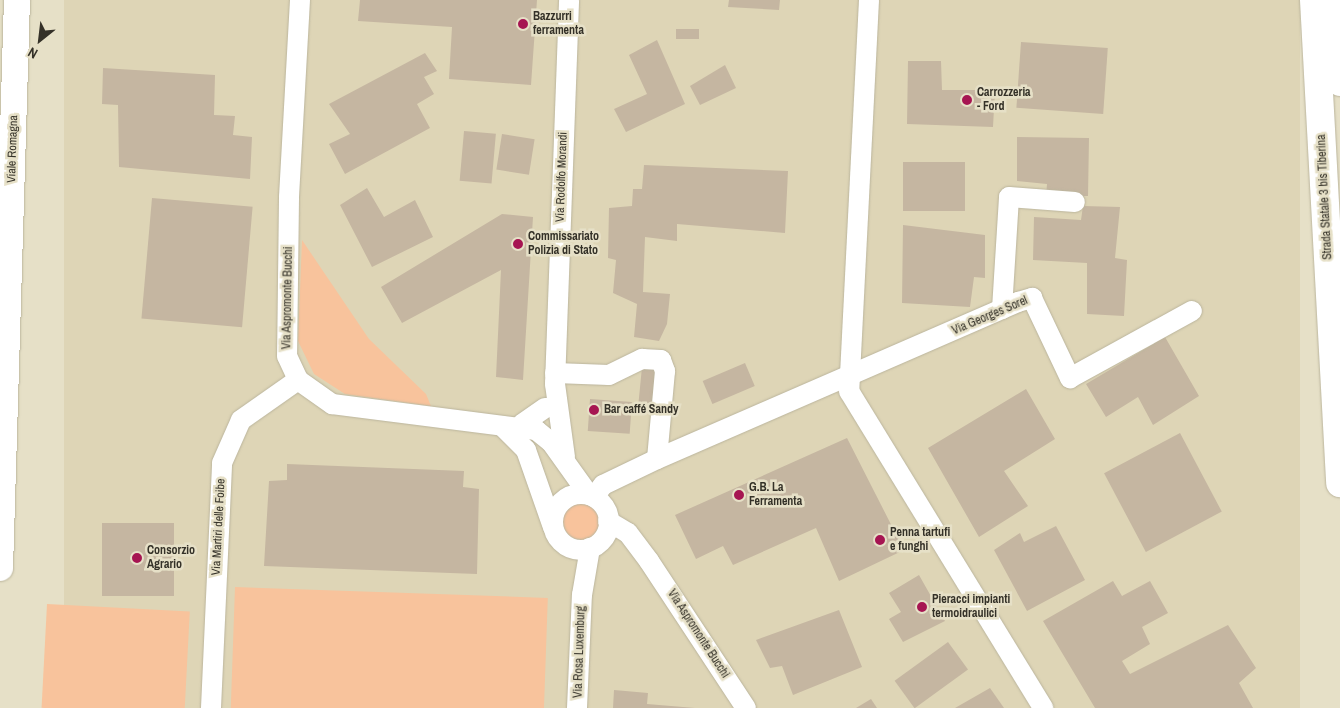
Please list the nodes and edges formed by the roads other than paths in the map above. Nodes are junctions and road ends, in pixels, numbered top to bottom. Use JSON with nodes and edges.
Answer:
{"nodes":[{"id":1,"x":17,"y":0,"type":"edge"},
{"id":2,"x":300,"y":0,"type":"edge"},
{"id":3,"x":569,"y":0,"type":"edge"},
{"id":4,"x":869,"y":0,"type":"edge"},
{"id":5,"x":1314,"y":0,"type":"edge"},
{"id":6,"x":1336,"y":0,"type":"edge"},
{"id":7,"x":1340,"y":82,"type":"edge"},
{"id":8,"x":1075,"y":202,"type":"dead end"},
{"id":9,"x":1002,"y":309,"type":"junction"},
{"id":10,"x":1192,"y":311,"type":"dead end"},
{"id":11,"x":555,"y":378,"type":"junction"},
{"id":12,"x":849,"y":379,"type":"junction"},
{"id":13,"x":298,"y":380,"type":"junction"},
{"id":14,"x":502,"y":426,"type":"junction"},
{"id":15,"x":529,"y":427,"type":"junction"},
{"id":16,"x":657,"y":459,"type":"junction"},
{"id":17,"x":566,"y":461,"type":"junction"},
{"id":18,"x":536,"y":470,"type":"junction"},
{"id":19,"x":633,"y":474,"type":"junction"},
{"id":20,"x":1340,"y":483,"type":"edge"},
{"id":21,"x":591,"y":496,"type":"junction"},
{"id":22,"x":608,"y":517,"type":"junction"},
{"id":23,"x":555,"y":532,"type":"junction"},
{"id":24,"x":594,"y":546,"type":"junction"},
{"id":25,"x":649,"y":561,"type":"junction"},
{"id":26,"x":0,"y":568,"type":"edge"},
{"id":27,"x":582,"y":595,"type":"junction"},
{"id":28,"x":210,"y":708,"type":"edge"},
{"id":29,"x":577,"y":708,"type":"edge"},
{"id":30,"x":746,"y":708,"type":"edge"},
{"id":31,"x":1043,"y":708,"type":"edge"}],
"edges":[{"from":1,"to":26,"type":"main road","name":"Viale Romagna"},
{"from":2,"to":13,"type":"street","name":"Via Aspromonte Bucchi"},
{"from":3,"to":11,"type":"street","name":"Via Rodolfo Morandi"},
{"from":4,"to":12,"type":"street"},
{"from":5,"to":20,"type":"highway","name":"Strada Statale 3 bis Tiberina"},
{"from":6,"to":7,"type":"highway"},
{"from":8,"to":9,"type":"street"},
{"from":9,"to":10,"type":"street","name":"Via Georges Sorel"},
{"from":9,"to":12,"type":"street","name":"Via Georges Sorel"},
{"from":11,"to":15,"type":"street","name":"Via Rodolfo Morandi"},
{"from":11,"to":16,"type":"street"},
{"from":11,"to":17,"type":"street","name":"Via Rodolfo Morandi"},
{"from":12,"to":16,"type":"street","name":"Via Georges Sorel"},
{"from":12,"to":31,"type":"street"},
{"from":13,"to":14,"type":"street"},
{"from":13,"to":28,"type":"street","name":"Via Martiri delle Foibe"},
{"from":14,"to":15,"type":"street"},
{"from":14,"to":18,"type":"street"},
{"from":15,"to":17,"type":"street","name":"Via Aspromonte Bucchi"},
{"from":15,"to":18,"type":"street"},
{"from":16,"to":19,"type":"street","name":"Via Georges Sorel"},
{"from":17,"to":21,"type":"street","name":"Via Aspromonte Bucchi"},
{"from":18,"to":23,"type":"street"},
{"from":19,"to":21,"type":"street","name":"Via Georges Sorel"},
{"from":19,"to":22,"type":"street","name":"Via Georges Sorel"},
{"from":21,"to":22,"type":"street","name":"Via Aspromonte Bucchi"},
{"from":21,"to":23,"type":"street"},
{"from":22,"to":24,"type":"street"},
{"from":22,"to":25,"type":"street","name":"Via Aspromonte Bucchi"},
{"from":23,"to":24,"type":"street","name":"Via Aspromonte Bucchi"},
{"from":23,"to":27,"type":"street","name":"Via Rosa Luxemburg"},
{"from":24,"to":25,"type":"street","name":"Via Aspromonte Bucchi"},
{"from":24,"to":27,"type":"street","name":"Via Rosa Luxemburg"},
{"from":25,"to":30,"type":"street","name":"Via Aspromonte Bucchi"},
{"from":27,"to":29,"type":"street","name":"Via Rosa Luxemburg"}]}
